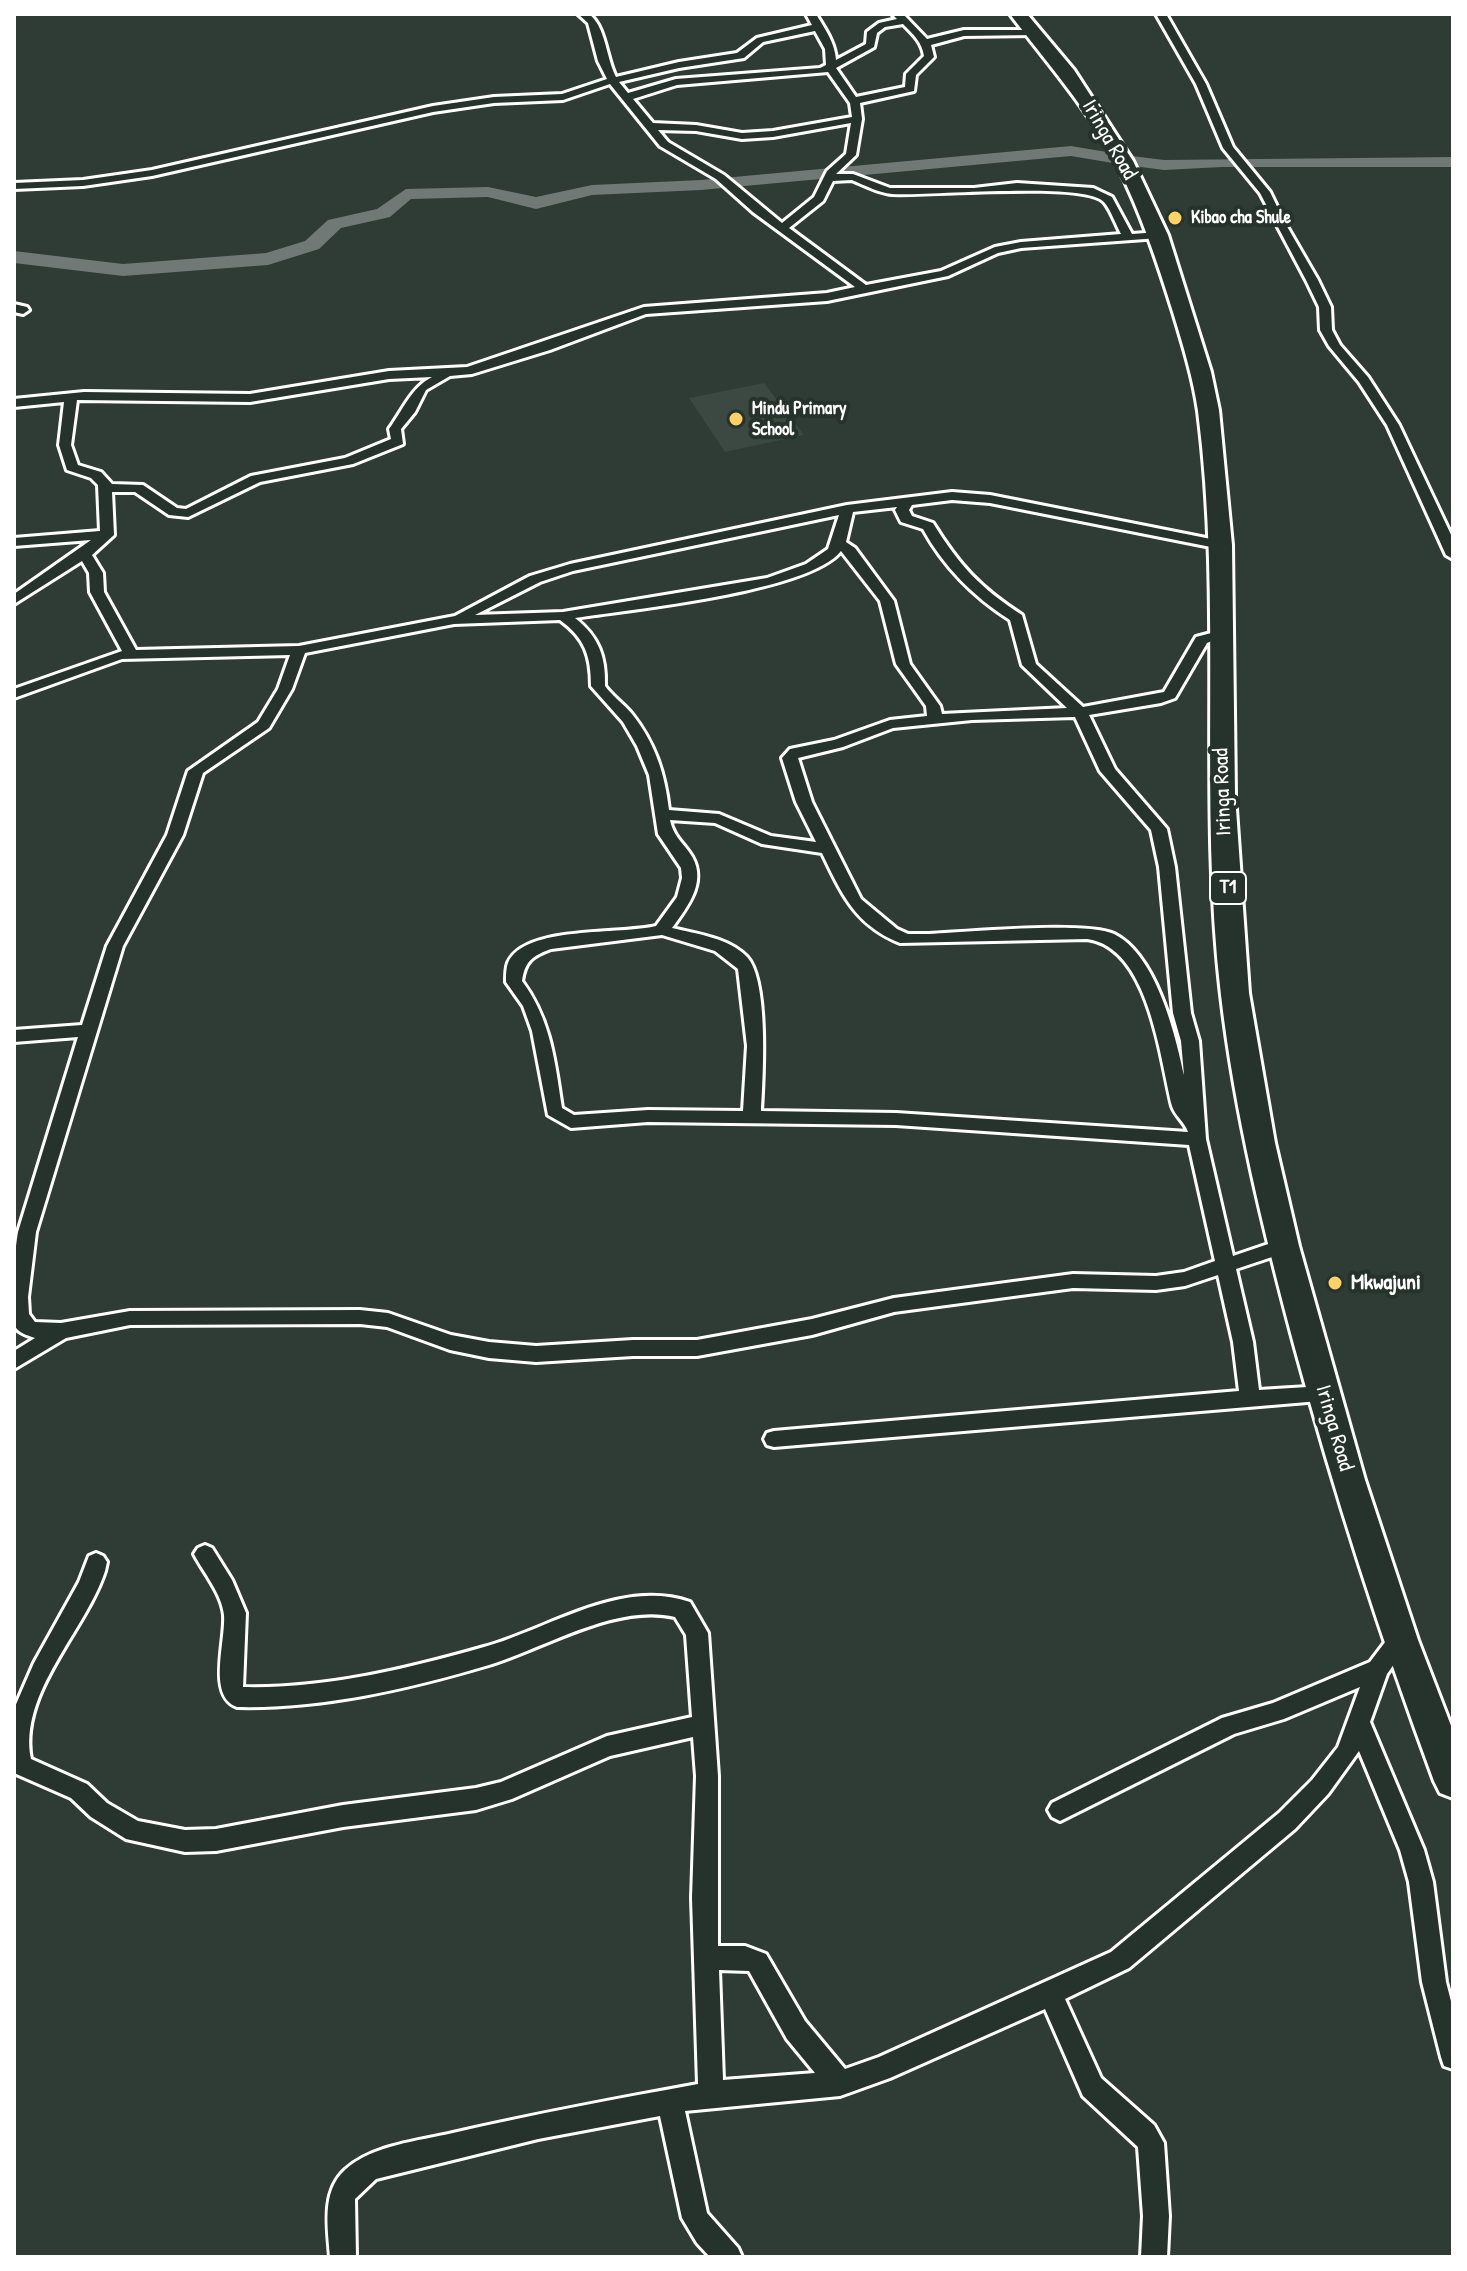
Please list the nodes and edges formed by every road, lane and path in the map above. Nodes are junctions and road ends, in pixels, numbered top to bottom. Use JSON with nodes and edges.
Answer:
{"nodes":[{"id":1,"x":583,"y":14,"type":"edge"},
{"id":2,"x":811,"y":14,"type":"edge"},
{"id":3,"x":1161,"y":14,"type":"edge"},
{"id":4,"x":900,"y":18,"type":"edge"},
{"id":5,"x":1026,"y":23,"type":"edge"},
{"id":6,"x":820,"y":27,"type":"junction"},
{"id":7,"x":925,"y":43,"type":"junction"},
{"id":8,"x":831,"y":69,"type":"junction"},
{"id":9,"x":613,"y":81,"type":"junction"},
{"id":10,"x":627,"y":97,"type":"junction"},
{"id":11,"x":853,"y":101,"type":"junction"},
{"id":12,"x":857,"y":119,"type":"junction"},
{"id":13,"x":649,"y":126,"type":"junction"},
{"id":14,"x":828,"y":178,"type":"junction"},
{"id":15,"x":14,"y":186,"type":"edge"},
{"id":16,"x":783,"y":227,"type":"junction"},
{"id":17,"x":1159,"y":235,"type":"junction"},
{"id":18,"x":1128,"y":236,"type":"junction"},
{"id":19,"x":865,"y":289,"type":"junction"},
{"id":20,"x":448,"y":373,"type":"junction"},
{"id":21,"x":71,"y":397,"type":"junction"},
{"id":22,"x":14,"y":403,"type":"edge"},
{"id":23,"x":107,"y":488,"type":"junction"},
{"id":24,"x":907,"y":502,"type":"junction"},
{"id":25,"x":847,"y":509,"type":"junction"},
{"id":26,"x":107,"y":535,"type":"junction"},
{"id":27,"x":14,"y":542,"type":"edge"},
{"id":28,"x":839,"y":543,"type":"junction"},
{"id":29,"x":1221,"y":545,"type":"junction"},
{"id":30,"x":85,"y":552,"type":"junction"},
{"id":31,"x":1453,"y":555,"type":"edge"},
{"id":32,"x":14,"y":600,"type":"edge"},
{"id":33,"x":563,"y":616,"type":"junction"},
{"id":34,"x":454,"y":620,"type":"junction"},
{"id":35,"x":1219,"y":635,"type":"junction"},
{"id":36,"x":299,"y":650,"type":"junction"},
{"id":37,"x":131,"y":654,"type":"junction"},
{"id":38,"x":14,"y":694,"type":"edge"},
{"id":39,"x":1080,"y":712,"type":"junction"},
{"id":40,"x":935,"y":720,"type":"junction"},
{"id":41,"x":661,"y":815,"type":"junction"},
{"id":42,"x":826,"y":849,"type":"junction"},
{"id":43,"x":662,"y":930,"type":"junction"},
{"id":44,"x":89,"y":1030,"type":"junction"},
{"id":45,"x":14,"y":1036,"type":"edge"},
{"id":46,"x":752,"y":1116,"type":"junction"},
{"id":47,"x":1196,"y":1132,"type":"junction"},
{"id":48,"x":21,"y":1235,"type":"edge"},
{"id":49,"x":1283,"y":1246,"type":"junction"},
{"id":50,"x":1225,"y":1264,"type":"junction"},
{"id":51,"x":61,"y":1331,"type":"junction"},
{"id":52,"x":14,"y":1361,"type":"edge"},
{"id":53,"x":1324,"y":1394,"type":"junction"},
{"id":54,"x":1250,"y":1399,"type":"junction"},
{"id":55,"x":774,"y":1439,"type":"dead end"},
{"id":56,"x":205,"y":1554,"type":"dead end"},
{"id":57,"x":96,"y":1562,"type":"dead end"},
{"id":58,"x":1400,"y":1640,"type":"junction"},
{"id":59,"x":1378,"y":1669,"type":"junction"},
{"id":60,"x":1359,"y":1723,"type":"junction"},
{"id":61,"x":704,"y":1724,"type":"junction"},
{"id":62,"x":1453,"y":1781,"type":"edge"},
{"id":63,"x":1060,"y":1810,"type":"dead end"},
{"id":64,"x":706,"y":1958,"type":"junction"},
{"id":65,"x":1051,"y":1995,"type":"junction"},
{"id":66,"x":1453,"y":2057,"type":"edge"},
{"id":67,"x":840,"y":2083,"type":"junction"},
{"id":68,"x":711,"y":2094,"type":"junction"},
{"id":69,"x":670,"y":2102,"type":"junction"},
{"id":70,"x":343,"y":2257,"type":"edge"},
{"id":71,"x":729,"y":2257,"type":"edge"},
{"id":72,"x":1154,"y":2257,"type":"edge"}],
"edges":[{"from":1,"to":9,"type":"street"},
{"from":2,"to":6,"type":"street"},
{"from":3,"to":31,"type":"street"},
{"from":4,"to":7,"type":"street"},
{"from":4,"to":8,"type":"street"},
{"from":5,"to":7,"type":"street"},
{"from":5,"to":17,"type":"highway","name":"Iringa Road","number":"T1"},
{"from":6,"to":8,"type":"street"},
{"from":6,"to":9,"type":"street"},
{"from":7,"to":11,"type":"street"},
{"from":8,"to":10,"type":"street"},
{"from":8,"to":11,"type":"street"},
{"from":9,"to":10,"type":"street"},
{"from":9,"to":15,"type":"street"},
{"from":10,"to":13,"type":"street"},
{"from":11,"to":12,"type":"street"},
{"from":12,"to":13,"type":"street"},
{"from":12,"to":14,"type":"street"},
{"from":13,"to":16,"type":"street"},
{"from":14,"to":16,"type":"street"},
{"from":14,"to":18,"type":"street"},
{"from":16,"to":19,"type":"street"},
{"from":17,"to":18,"type":"street"},
{"from":17,"to":29,"type":"highway","name":"Iringa Road","number":"T1"},
{"from":18,"to":19,"type":"street"},
{"from":19,"to":20,"type":"street"},
{"from":20,"to":21,"type":"street"},
{"from":20,"to":23,"type":"street"},
{"from":21,"to":22,"type":"street"},
{"from":21,"to":23,"type":"street"},
{"from":23,"to":26,"type":"street"},
{"from":24,"to":25,"type":"street"},
{"from":24,"to":29,"type":"street"},
{"from":24,"to":39,"type":"street"},
{"from":25,"to":28,"type":"street"},
{"from":25,"to":34,"type":"street"},
{"from":26,"to":27,"type":"street"},
{"from":26,"to":30,"type":"street"},
{"from":28,"to":33,"type":"street"},
{"from":28,"to":40,"type":"street"},
{"from":29,"to":35,"type":"highway","name":"Iringa Road","number":"T1"},
{"from":30,"to":32,"type":"street"},
{"from":30,"to":37,"type":"street"},
{"from":33,"to":34,"type":"street"},
{"from":33,"to":41,"type":"street"},
{"from":34,"to":36,"type":"street"},
{"from":35,"to":39,"type":"street"},
{"from":35,"to":49,"type":"highway","name":"Iringa Road","number":"T1"},
{"from":36,"to":37,"type":"street"},
{"from":36,"to":44,"type":"street"},
{"from":37,"to":38,"type":"street"},
{"from":39,"to":40,"type":"street"},
{"from":39,"to":47,"type":"street"},
{"from":40,"to":42,"type":"street"},
{"from":41,"to":42,"type":"street"},
{"from":41,"to":43,"type":"street"},
{"from":42,"to":47,"type":"street"},
{"from":43,"to":46,"type":"street"},
{"from":43,"to":46,"type":"street"},
{"from":44,"to":45,"type":"street"},
{"from":44,"to":48,"type":"street"},
{"from":46,"to":47,"type":"street"},
{"from":47,"to":50,"type":"street"},
{"from":48,"to":51,"type":"street"},
{"from":49,"to":50,"type":"street"},
{"from":49,"to":53,"type":"highway","name":"Iringa Road","number":"T1"},
{"from":50,"to":51,"type":"street"},
{"from":50,"to":54,"type":"street"},
{"from":51,"to":52,"type":"street"},
{"from":53,"to":54,"type":"street"},
{"from":53,"to":58,"type":"highway","name":"Iringa Road","number":"T1"},
{"from":54,"to":55,"type":"street"},
{"from":56,"to":61,"type":"street"},
{"from":57,"to":61,"type":"street"},
{"from":58,"to":59,"type":"street"},
{"from":58,"to":62,"type":"highway","name":"Iringa Road","number":"T1"},
{"from":59,"to":60,"type":"street"},
{"from":59,"to":63,"type":"street"},
{"from":60,"to":65,"type":"street"},
{"from":60,"to":66,"type":"street"},
{"from":61,"to":64,"type":"street"},
{"from":64,"to":67,"type":"street"},
{"from":64,"to":68,"type":"street"},
{"from":65,"to":67,"type":"street"},
{"from":65,"to":72,"type":"street"},
{"from":67,"to":68,"type":"street"},
{"from":68,"to":69,"type":"street"},
{"from":69,"to":70,"type":"street"},
{"from":69,"to":71,"type":"street"}]}
